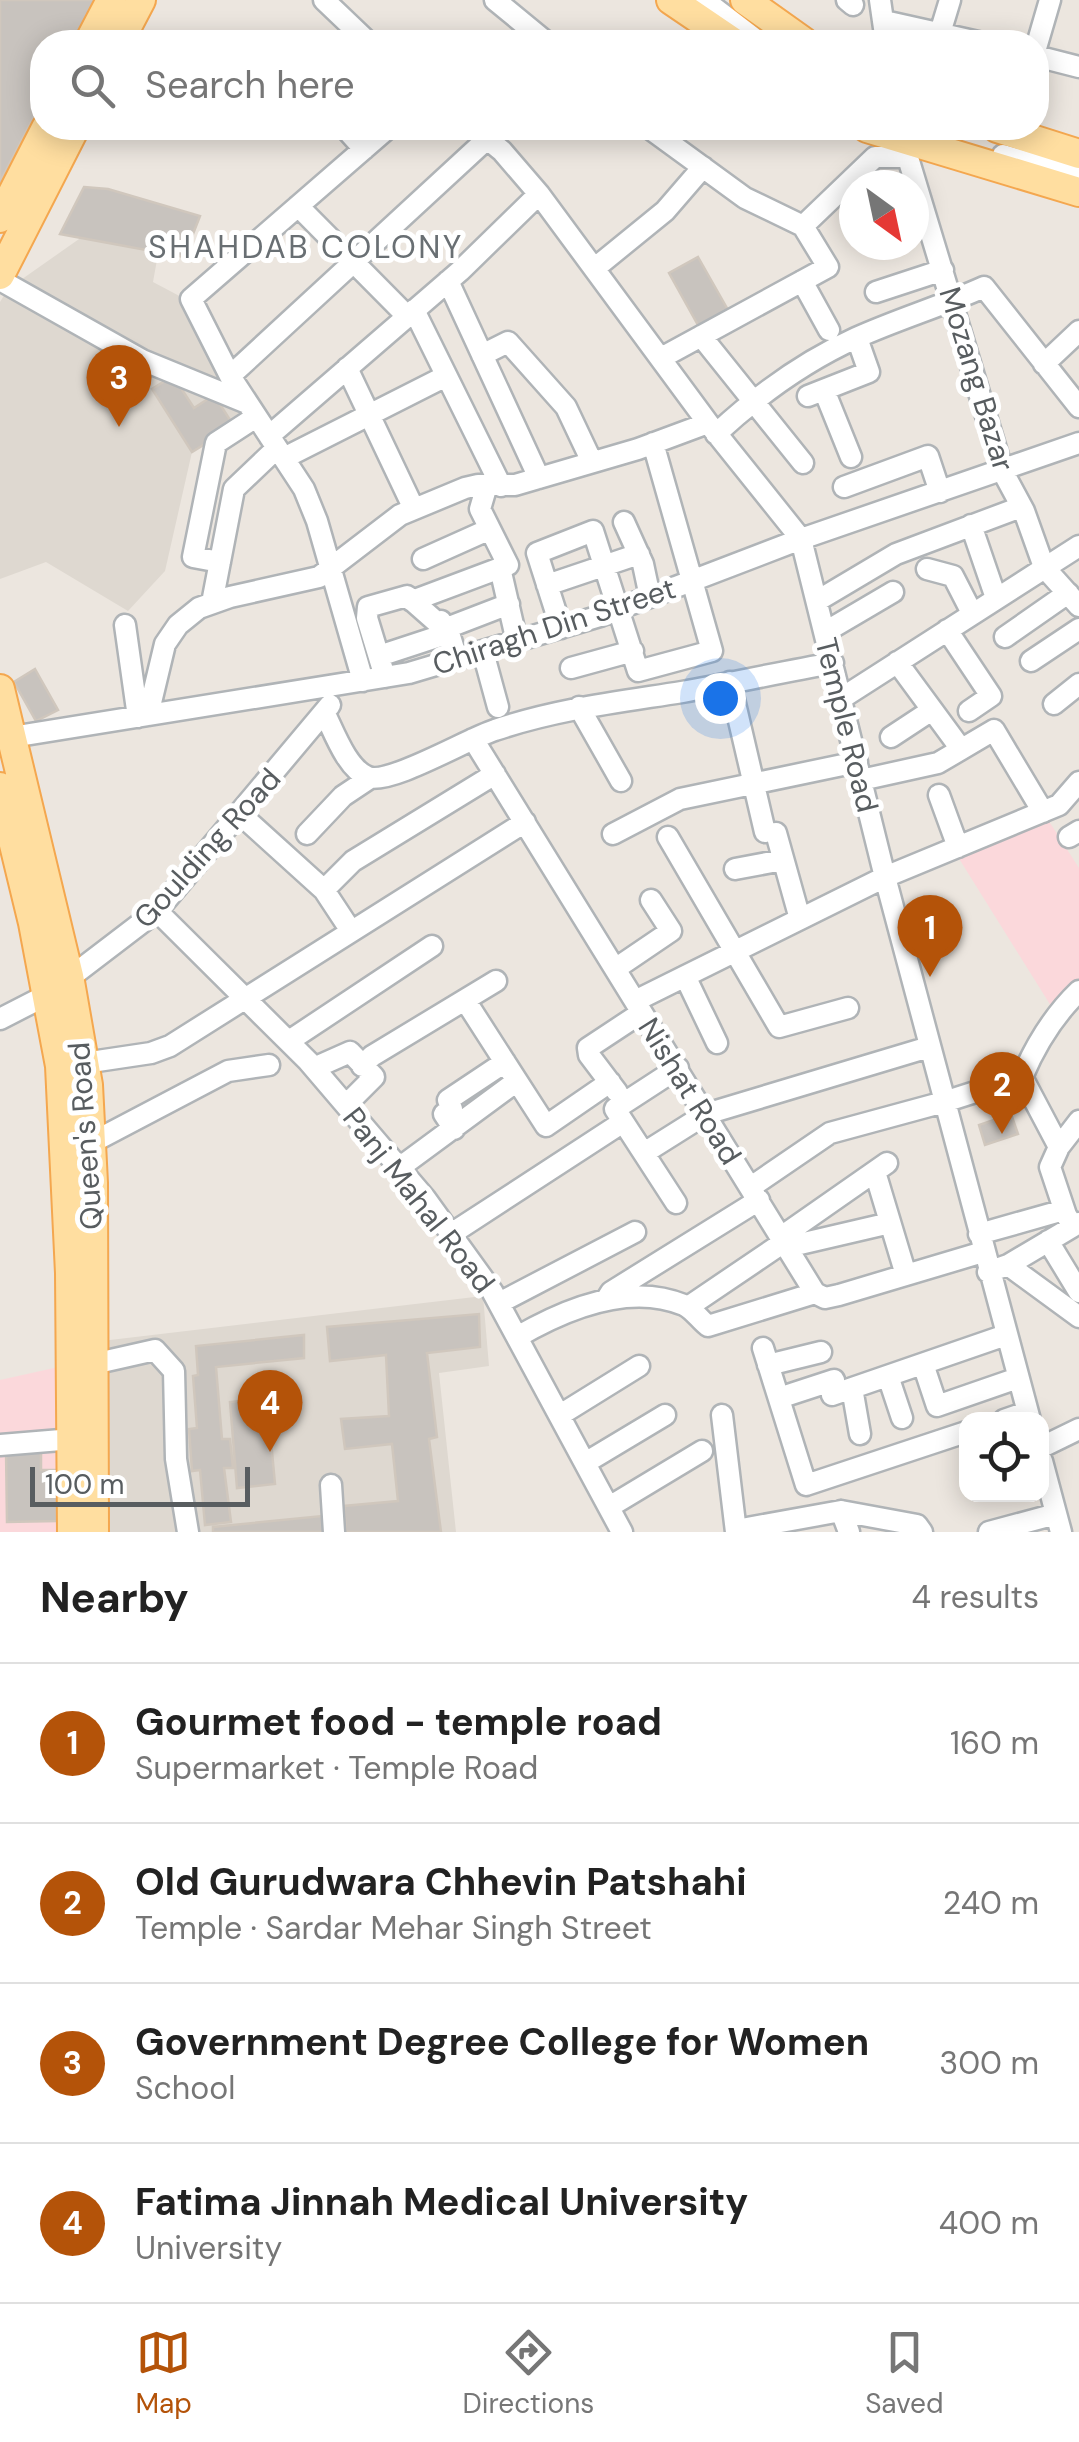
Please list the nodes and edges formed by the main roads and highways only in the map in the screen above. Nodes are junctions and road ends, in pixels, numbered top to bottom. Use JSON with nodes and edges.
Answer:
{"nodes":[{"id":1,"x":111,"y":0,"type":"edge"},
{"id":2,"x":142,"y":0,"type":"edge"},
{"id":3,"x":745,"y":0,"type":"edge"},
{"id":4,"x":684,"y":3,"type":"edge"},
{"id":5,"x":95,"y":30,"type":"edge"},
{"id":6,"x":126,"y":30,"type":"edge"},
{"id":7,"x":718,"y":30,"type":"edge"},
{"id":8,"x":787,"y":30,"type":"edge"},
{"id":9,"x":40,"y":140,"type":"edge"},
{"id":10,"x":69,"y":140,"type":"edge"},
{"id":11,"x":1035,"y":140,"type":"edge"},
{"id":12,"x":906,"y":141,"type":"edge"},
{"id":13,"x":1079,"y":154,"type":"edge"},
{"id":14,"x":1079,"y":192,"type":"edge"},
{"id":15,"x":0,"y":218,"type":"edge"},
{"id":16,"x":0,"y":277,"type":"edge"},
{"id":17,"x":0,"y":689,"type":"edge"},
{"id":18,"x":6,"y":738,"type":"edge"},
{"id":19,"x":0,"y":787,"type":"edge"},
{"id":20,"x":72,"y":1532,"type":"edge"},
{"id":21,"x":94,"y":1532,"type":"edge"}],
"edges":[{"from":1,"to":5,"type":"main road"},
{"from":2,"to":6,"type":"main road"},
{"from":3,"to":8,"type":"main road"},
{"from":4,"to":7,"type":"main road"},
{"from":9,"to":15,"type":"main road"},
{"from":10,"to":16,"type":"main road"},
{"from":11,"to":13,"type":"main road"},
{"from":12,"to":14,"type":"main road"},
{"from":17,"to":18,"type":"main road","name":"Queen's Road"},
{"from":18,"to":21,"type":"main road","name":"Queen's Road"},
{"from":19,"to":20,"type":"main road","name":"Queen's Road"}]}
